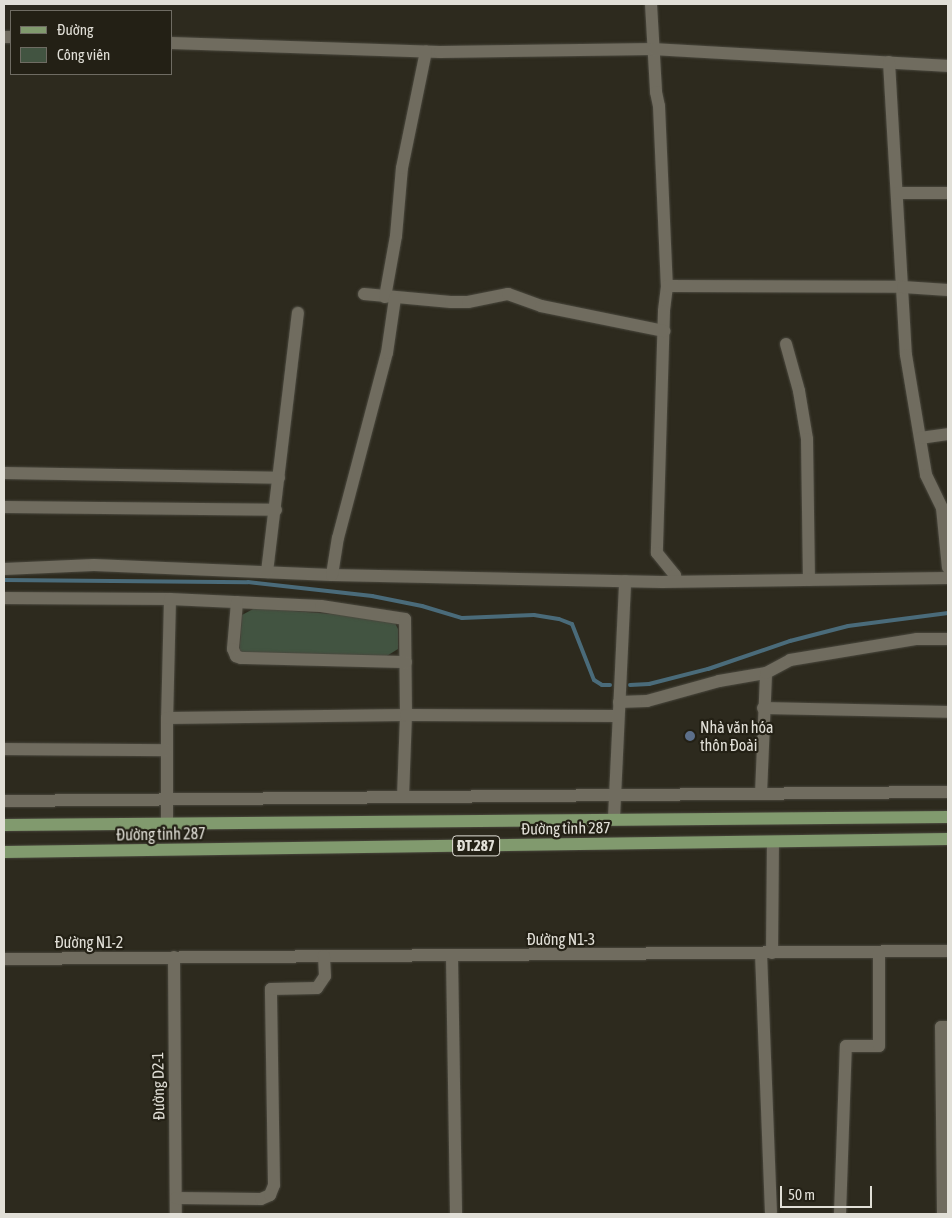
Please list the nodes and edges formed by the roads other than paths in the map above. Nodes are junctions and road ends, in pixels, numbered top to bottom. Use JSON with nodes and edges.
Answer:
{"nodes":[{"id":1,"x":651,"y":4,"type":"edge"},
{"id":2,"x":172,"y":43,"type":"edge"},
{"id":3,"x":654,"y":49,"type":"junction"},
{"id":4,"x":426,"y":52,"type":"junction"},
{"id":5,"x":889,"y":62,"type":"junction"},
{"id":6,"x":948,"y":66,"type":"edge"},
{"id":7,"x":897,"y":193,"type":"junction"},
{"id":8,"x":948,"y":193,"type":"edge"},
{"id":9,"x":667,"y":286,"type":"junction"},
{"id":10,"x":903,"y":287,"type":"junction"},
{"id":11,"x":948,"y":290,"type":"edge"},
{"id":12,"x":364,"y":294,"type":"dead end"},
{"id":13,"x":390,"y":297,"type":"junction"},
{"id":14,"x":298,"y":313,"type":"dead end"},
{"id":15,"x":664,"y":331,"type":"junction"},
{"id":16,"x":786,"y":344,"type":"dead end"},
{"id":17,"x":948,"y":434,"type":"edge"},
{"id":18,"x":920,"y":438,"type":"junction"},
{"id":19,"x":4,"y":473,"type":"edge"},
{"id":20,"x":279,"y":478,"type":"junction"},
{"id":21,"x":4,"y":507,"type":"edge"},
{"id":22,"x":276,"y":510,"type":"junction"},
{"id":23,"x":948,"y":568,"type":"edge"},
{"id":24,"x":4,"y":569,"type":"edge"},
{"id":25,"x":267,"y":572,"type":"junction"},
{"id":26,"x":332,"y":575,"type":"junction"},
{"id":27,"x":948,"y":578,"type":"edge"},
{"id":28,"x":809,"y":580,"type":"junction"},
{"id":29,"x":624,"y":581,"type":"junction"},
{"id":30,"x":676,"y":581,"type":"junction"},
{"id":31,"x":4,"y":598,"type":"edge"},
{"id":32,"x":170,"y":599,"type":"junction"},
{"id":33,"x":238,"y":602,"type":"junction"},
{"id":34,"x":948,"y":639,"type":"edge"},
{"id":35,"x":406,"y":662,"type":"junction"},
{"id":36,"x":766,"y":673,"type":"junction"},
{"id":37,"x":620,"y":702,"type":"junction"},
{"id":38,"x":764,"y":708,"type":"junction"},
{"id":39,"x":948,"y":712,"type":"edge"},
{"id":40,"x":406,"y":715,"type":"junction"},
{"id":41,"x":618,"y":716,"type":"junction"},
{"id":42,"x":167,"y":718,"type":"junction"},
{"id":43,"x":4,"y":749,"type":"edge"},
{"id":44,"x":166,"y":750,"type":"junction"},
{"id":45,"x":948,"y":792,"type":"edge"},
{"id":46,"x":760,"y":794,"type":"junction"},
{"id":47,"x":615,"y":795,"type":"junction"},
{"id":48,"x":403,"y":796,"type":"junction"},
{"id":49,"x":166,"y":798,"type":"junction"},
{"id":50,"x":4,"y":801,"type":"edge"},
{"id":51,"x":948,"y":816,"type":"edge"},
{"id":52,"x":614,"y":818,"type":"junction"},
{"id":53,"x":168,"y":823,"type":"junction"},
{"id":54,"x":4,"y":826,"type":"edge"},
{"id":55,"x":948,"y":839,"type":"edge"},
{"id":56,"x":773,"y":842,"type":"junction"},
{"id":57,"x":4,"y":852,"type":"edge"},
{"id":58,"x":948,"y":951,"type":"edge"},
{"id":59,"x":879,"y":952,"type":"junction"},
{"id":60,"x":767,"y":953,"type":"junction"},
{"id":61,"x":324,"y":956,"type":"junction"},
{"id":62,"x":452,"y":956,"type":"junction"},
{"id":63,"x":174,"y":957,"type":"junction"},
{"id":64,"x":4,"y":959,"type":"edge"},
{"id":65,"x":948,"y":1027,"type":"edge"},
{"id":66,"x":176,"y":1198,"type":"junction"},
{"id":67,"x":771,"y":1212,"type":"dead end"},
{"id":68,"x":176,"y":1214,"type":"edge"},
{"id":69,"x":456,"y":1214,"type":"edge"},
{"id":70,"x":840,"y":1214,"type":"edge"},
{"id":71,"x":943,"y":1214,"type":"edge"}],
"edges":[{"from":1,"to":3,"type":"street"},
{"from":2,"to":4,"type":"street"},
{"from":3,"to":4,"type":"street"},
{"from":3,"to":5,"type":"street"},
{"from":3,"to":9,"type":"street"},
{"from":4,"to":13,"type":"street"},
{"from":5,"to":6,"type":"street"},
{"from":5,"to":7,"type":"street"},
{"from":7,"to":8,"type":"street"},
{"from":7,"to":10,"type":"street"},
{"from":9,"to":10,"type":"street"},
{"from":9,"to":15,"type":"street"},
{"from":10,"to":11,"type":"street"},
{"from":10,"to":18,"type":"street"},
{"from":12,"to":13,"type":"street"},
{"from":13,"to":15,"type":"street"},
{"from":13,"to":26,"type":"street"},
{"from":14,"to":20,"type":"street"},
{"from":15,"to":30,"type":"street"},
{"from":16,"to":28,"type":"street"},
{"from":17,"to":18,"type":"street"},
{"from":18,"to":23,"type":"street"},
{"from":19,"to":20,"type":"street"},
{"from":20,"to":22,"type":"street"},
{"from":21,"to":22,"type":"street"},
{"from":22,"to":25,"type":"street"},
{"from":24,"to":25,"type":"street"},
{"from":25,"to":26,"type":"street"},
{"from":26,"to":29,"type":"street"},
{"from":27,"to":28,"type":"street"},
{"from":28,"to":30,"type":"street"},
{"from":29,"to":30,"type":"street"},
{"from":29,"to":37,"type":"street"},
{"from":31,"to":32,"type":"street"},
{"from":32,"to":33,"type":"street"},
{"from":32,"to":42,"type":"street"},
{"from":33,"to":35,"type":"street"},
{"from":33,"to":35,"type":"street"},
{"from":34,"to":36,"type":"street"},
{"from":35,"to":40,"type":"street"},
{"from":36,"to":37,"type":"street"},
{"from":36,"to":38,"type":"street"},
{"from":37,"to":41,"type":"street"},
{"from":38,"to":39,"type":"street"},
{"from":38,"to":46,"type":"street"},
{"from":40,"to":41,"type":"street"},
{"from":40,"to":42,"type":"street"},
{"from":40,"to":48,"type":"street"},
{"from":41,"to":47,"type":"street"},
{"from":42,"to":44,"type":"street"},
{"from":43,"to":44,"type":"street"},
{"from":44,"to":49,"type":"street"},
{"from":45,"to":46,"type":"street"},
{"from":46,"to":47,"type":"street"},
{"from":47,"to":48,"type":"street"},
{"from":47,"to":52,"type":"street"},
{"from":48,"to":49,"type":"street"},
{"from":49,"to":50,"type":"street"},
{"from":49,"to":53,"type":"street"},
{"from":51,"to":52,"type":"main road","name":"Đường tỉnh 287","number":"ĐT.287"},
{"from":52,"to":53,"type":"main road","name":"Đường tỉnh 287","number":"ĐT.287"},
{"from":53,"to":54,"type":"main road","name":"Đường tỉnh 287","number":"ĐT.287"},
{"from":55,"to":56,"type":"main road","name":"Đường tỉnh 287","number":"ĐT.287"},
{"from":56,"to":57,"type":"main road","name":"Đường tỉnh 287","number":"ĐT.287"},
{"from":56,"to":60,"type":"street"},
{"from":58,"to":59,"type":"street","name":"Đường N1-3"},
{"from":59,"to":60,"type":"street","name":"Đường N1-3"},
{"from":59,"to":70,"type":"street"},
{"from":60,"to":62,"type":"street","name":"Đường N1-3"},
{"from":60,"to":67,"type":"street"},
{"from":61,"to":62,"type":"street","name":"Đường N1-3"},
{"from":61,"to":63,"type":"street","name":"Đường N1-3"},
{"from":61,"to":66,"type":"street"},
{"from":62,"to":69,"type":"street"},
{"from":63,"to":64,"type":"street","name":"Đường N1-2"},
{"from":63,"to":66,"type":"street","name":"Đường D2-1"},
{"from":65,"to":71,"type":"street"},
{"from":66,"to":68,"type":"street","name":"Đường D2-1"}]}
